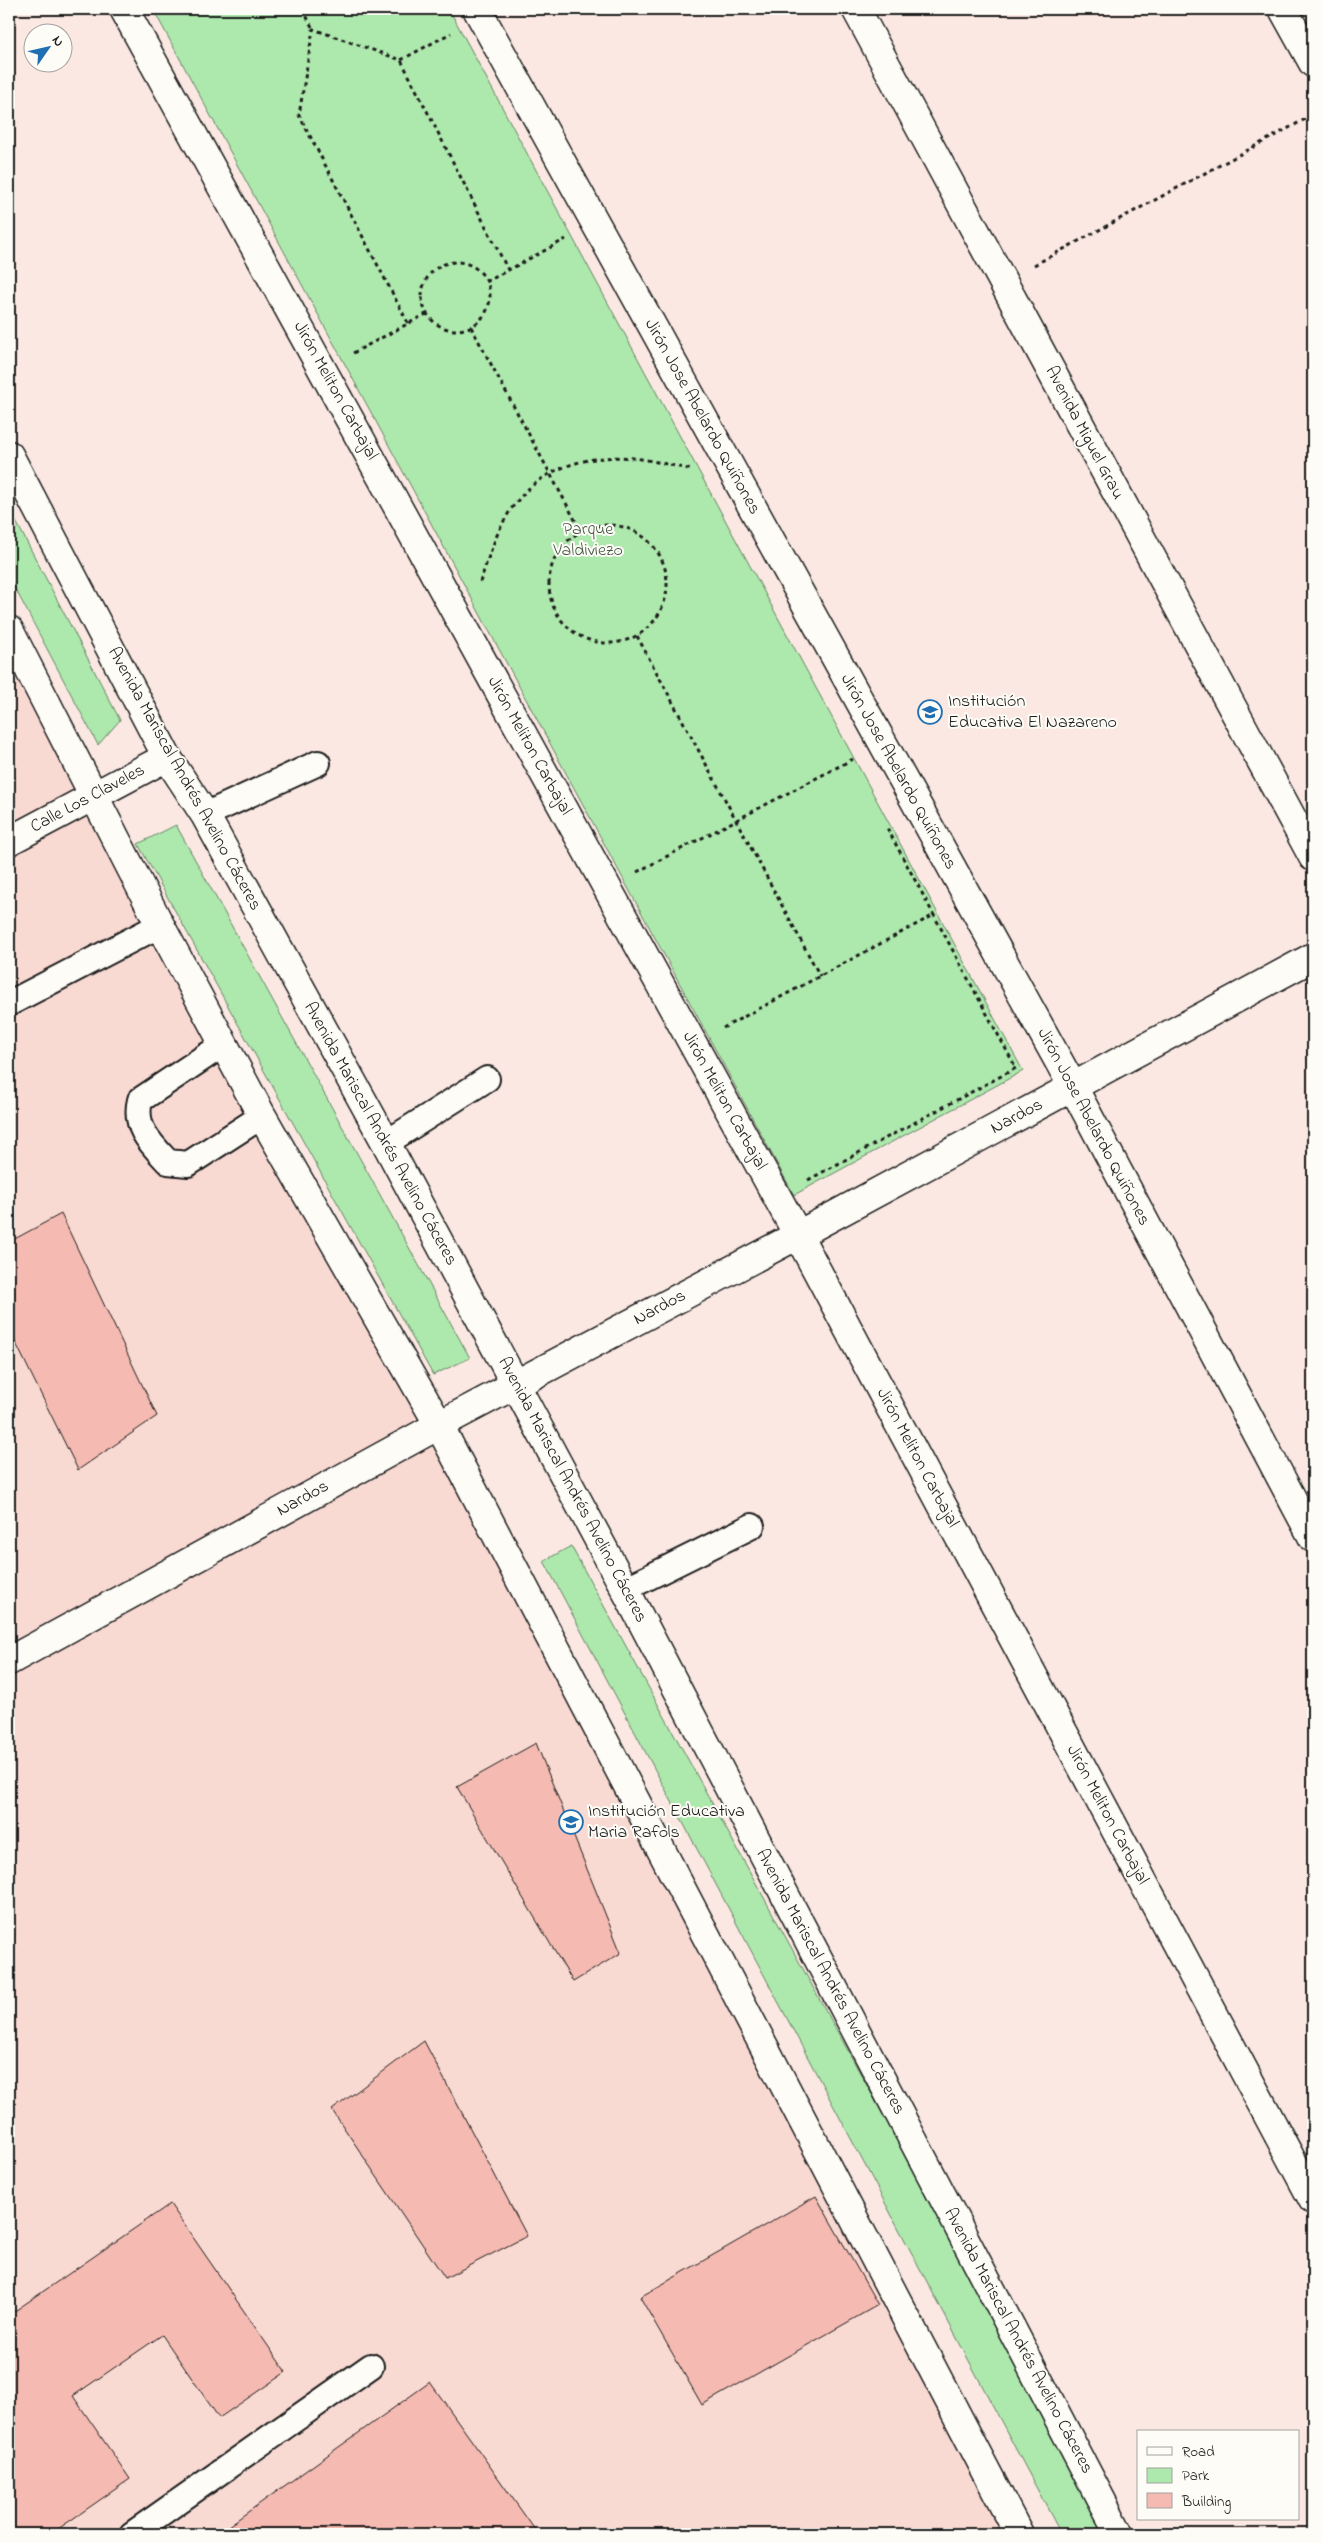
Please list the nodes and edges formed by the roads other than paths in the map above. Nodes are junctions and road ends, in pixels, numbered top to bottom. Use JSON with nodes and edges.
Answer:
{"nodes":[{"id":1,"x":124,"y":9,"type":"edge"},
{"id":2,"x":856,"y":9,"type":"edge"},
{"id":3,"x":1283,"y":9,"type":"edge"},
{"id":4,"x":479,"y":13,"type":"edge"},
{"id":5,"x":1313,"y":63,"type":"edge"},
{"id":6,"x":9,"y":455,"type":"edge"},
{"id":7,"x":9,"y":630,"type":"edge"},
{"id":8,"x":167,"y":757,"type":"junction"},
{"id":9,"x":318,"y":763,"type":"dead end"},
{"id":10,"x":95,"y":796,"type":"junction"},
{"id":11,"x":204,"y":815,"type":"junction"},
{"id":12,"x":9,"y":841,"type":"edge"},
{"id":13,"x":1313,"y":857,"type":"edge"},
{"id":14,"x":160,"y":925,"type":"junction"},
{"id":15,"x":1313,"y":957,"type":"edge"},
{"id":16,"x":10,"y":1003,"type":"edge"},
{"id":17,"x":224,"y":1044,"type":"junction"},
{"id":18,"x":487,"y":1079,"type":"dead end"},
{"id":19,"x":1073,"y":1087,"type":"junction"},
{"id":20,"x":262,"y":1116,"type":"junction"},
{"id":21,"x":386,"y":1143,"type":"junction"},
{"id":22,"x":798,"y":1235,"type":"junction"},
{"id":23,"x":515,"y":1385,"type":"junction"},
{"id":24,"x":438,"y":1425,"type":"junction"},
{"id":25,"x":752,"y":1526,"type":"dead end"},
{"id":26,"x":1313,"y":1538,"type":"edge"},
{"id":27,"x":625,"y":1589,"type":"junction"},
{"id":28,"x":9,"y":1661,"type":"edge"},
{"id":29,"x":1313,"y":2200,"type":"edge"},
{"id":30,"x":371,"y":2366,"type":"dead end"},
{"id":31,"x":132,"y":2534,"type":"edge"},
{"id":32,"x":1019,"y":2534,"type":"edge"},
{"id":33,"x":1119,"y":2534,"type":"edge"}],
"edges":[{"from":1,"to":22,"type":"street","name":"Jirón Meliton Carbajal"},
{"from":2,"to":13,"type":"street","name":"Avenida Miguel Grau"},
{"from":3,"to":5,"type":"street"},
{"from":4,"to":19,"type":"street","name":"Jirón Jose Abelardo Quiñones"},
{"from":6,"to":8,"type":"street","name":"Avenida Mariscal Andrés Avelino Cáceres"},
{"from":7,"to":10,"type":"street"},
{"from":8,"to":10,"type":"street","name":"Calle Los Claveles"},
{"from":8,"to":11,"type":"street","name":"Avenida Mariscal Andrés Avelino Cáceres"},
{"from":9,"to":11,"type":"lane"},
{"from":10,"to":12,"type":"street","name":"Calle Los Claveles"},
{"from":10,"to":14,"type":"street"},
{"from":11,"to":21,"type":"street","name":"Avenida Mariscal Andrés Avelino Cáceres"},
{"from":14,"to":16,"type":"lane"},
{"from":14,"to":17,"type":"street"},
{"from":15,"to":19,"type":"street","name":"Nardos"},
{"from":17,"to":20,"type":"street"},
{"from":17,"to":20,"type":"lane"},
{"from":18,"to":21,"type":"lane"},
{"from":19,"to":22,"type":"street","name":"Nardos"},
{"from":19,"to":26,"type":"street","name":"Jirón Jose Abelardo Quiñones"},
{"from":20,"to":24,"type":"street"},
{"from":21,"to":23,"type":"street","name":"Avenida Mariscal Andrés Avelino Cáceres"},
{"from":22,"to":23,"type":"street","name":"Nardos"},
{"from":22,"to":29,"type":"street","name":"Jirón Meliton Carbajal"},
{"from":23,"to":24,"type":"street","name":"Nardos"},
{"from":23,"to":27,"type":"street","name":"Avenida Mariscal Andrés Avelino Cáceres"},
{"from":24,"to":28,"type":"street","name":"Nardos"},
{"from":24,"to":32,"type":"street"},
{"from":25,"to":27,"type":"lane"},
{"from":27,"to":33,"type":"street","name":"Avenida Mariscal Andrés Avelino Cáceres"},
{"from":30,"to":31,"type":"lane"}]}
